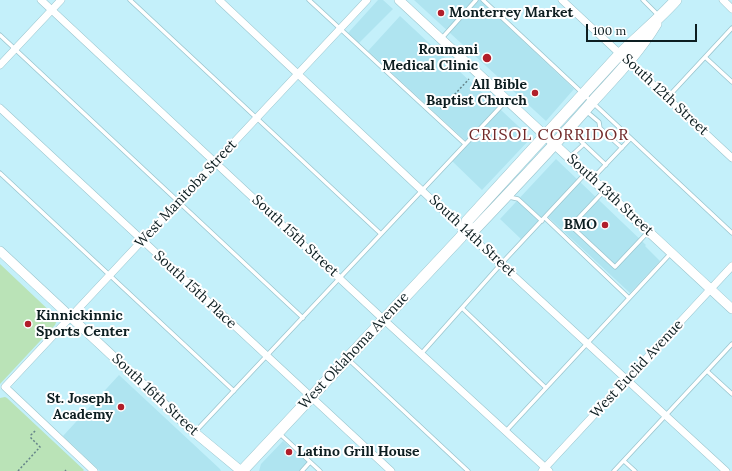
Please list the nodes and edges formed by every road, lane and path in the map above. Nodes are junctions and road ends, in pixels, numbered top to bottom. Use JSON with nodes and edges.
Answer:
{"nodes":[{"id":1,"x":41,"y":0,"type":"edge"},
{"id":2,"x":61,"y":0,"type":"edge"},
{"id":3,"x":130,"y":0,"type":"edge"},
{"id":4,"x":219,"y":0,"type":"edge"},
{"id":5,"x":309,"y":0,"type":"edge"},
{"id":6,"x":367,"y":0,"type":"edge"},
{"id":7,"x":399,"y":0,"type":"edge"},
{"id":8,"x":476,"y":0,"type":"edge"},
{"id":9,"x":483,"y":0,"type":"edge"},
{"id":10,"x":562,"y":0,"type":"edge"},
{"id":11,"x":643,"y":0,"type":"edge"},
{"id":12,"x":676,"y":0,"type":"edge"},
{"id":13,"x":723,"y":0,"type":"edge"},
{"id":14,"x":732,"y":9,"type":"edge"},
{"id":15,"x":52,"y":10,"type":"junction"},
{"id":16,"x":661,"y":17,"type":"junction"},
{"id":17,"x":732,"y":28,"type":"edge"},
{"id":18,"x":340,"y":29,"type":"junction"},
{"id":19,"x":0,"y":36,"type":"edge"},
{"id":20,"x":442,"y":39,"type":"junction"},
{"id":21,"x":15,"y":49,"type":"junction"},
{"id":22,"x":705,"y":57,"type":"junction"},
{"id":23,"x":624,"y":58,"type":"junction"},
{"id":24,"x":0,"y":65,"type":"edge"},
{"id":25,"x":298,"y":74,"type":"junction"},
{"id":26,"x":469,"y":79,"type":"dead end"},
{"id":27,"x":732,"y":82,"type":"edge"},
{"id":28,"x":583,"y":94,"type":"junction"},
{"id":29,"x":667,"y":98,"type":"junction"},
{"id":30,"x":507,"y":100,"type":"junction"},
{"id":31,"x":589,"y":107,"type":"junction"},
{"id":32,"x":0,"y":108,"type":"edge"},
{"id":33,"x":441,"y":109,"type":"dead end"},
{"id":34,"x":258,"y":118,"type":"junction"},
{"id":35,"x":568,"y":129,"type":"junction"},
{"id":36,"x":546,"y":136,"type":"junction"},
{"id":37,"x":630,"y":138,"type":"junction"},
{"id":38,"x":465,"y":144,"type":"junction"},
{"id":39,"x":555,"y":144,"type":"junction"},
{"id":40,"x":584,"y":144,"type":"junction"},
{"id":41,"x":622,"y":148,"type":"junction"},
{"id":42,"x":570,"y":158,"type":"junction"},
{"id":43,"x":732,"y":158,"type":"edge"},
{"id":44,"x":215,"y":162,"type":"junction"},
{"id":45,"x":606,"y":165,"type":"junction"},
{"id":46,"x":0,"y":173,"type":"edge"},
{"id":47,"x":589,"y":176,"type":"junction"},
{"id":48,"x":423,"y":190,"type":"junction"},
{"id":49,"x":604,"y":191,"type":"junction"},
{"id":50,"x":506,"y":197,"type":"junction"},
{"id":51,"x":178,"y":201,"type":"junction"},
{"id":52,"x":543,"y":219,"type":"junction"},
{"id":53,"x":466,"y":231,"type":"junction"},
{"id":54,"x":648,"y":231,"type":"junction"},
{"id":55,"x":732,"y":233,"type":"edge"},
{"id":56,"x":381,"y":234,"type":"junction"},
{"id":57,"x":142,"y":241,"type":"junction"},
{"id":58,"x":0,"y":251,"type":"edge"},
{"id":59,"x":671,"y":252,"type":"junction"},
{"id":60,"x":501,"y":264,"type":"junction"},
{"id":61,"x":732,"y":266,"type":"edge"},
{"id":62,"x":110,"y":276,"type":"junction"},
{"id":63,"x":340,"y":278,"type":"junction"},
{"id":64,"x":711,"y":289,"type":"junction"},
{"id":65,"x":629,"y":298,"type":"junction"},
{"id":66,"x":462,"y":308,"type":"junction"},
{"id":67,"x":732,"y":309,"type":"edge"},
{"id":68,"x":71,"y":317,"type":"junction"},
{"id":69,"x":303,"y":318,"type":"junction"},
{"id":70,"x":383,"y":319,"type":"junction"},
{"id":71,"x":587,"y":344,"type":"junction"},
{"id":72,"x":732,"y":344,"type":"edge"},
{"id":73,"x":421,"y":354,"type":"junction"},
{"id":74,"x":266,"y":356,"type":"junction"},
{"id":75,"x":347,"y":358,"type":"junction"},
{"id":76,"x":707,"y":371,"type":"junction"},
{"id":77,"x":627,"y":380,"type":"junction"},
{"id":78,"x":546,"y":388,"type":"junction"},
{"id":79,"x":234,"y":391,"type":"junction"},
{"id":80,"x":732,"y":394,"type":"edge"},
{"id":81,"x":310,"y":398,"type":"junction"},
{"id":82,"x":665,"y":416,"type":"junction"},
{"id":83,"x":36,"y":430,"type":"dead end"},
{"id":84,"x":506,"y":431,"type":"junction"},
{"id":85,"x":194,"y":432,"type":"junction"},
{"id":86,"x":278,"y":432,"type":"junction"},
{"id":87,"x":624,"y":460,"type":"junction"},
{"id":88,"x":310,"y":462,"type":"junction"},
{"id":89,"x":546,"y":470,"type":"edge"},
{"id":90,"x":18,"y":471,"type":"edge"},
{"id":91,"x":94,"y":471,"type":"edge"},
{"id":92,"x":242,"y":471,"type":"edge"},
{"id":93,"x":302,"y":471,"type":"edge"},
{"id":94,"x":320,"y":471,"type":"edge"},
{"id":95,"x":390,"y":471,"type":"edge"},
{"id":96,"x":468,"y":471,"type":"edge"},
{"id":97,"x":614,"y":471,"type":"edge"},
{"id":98,"x":635,"y":471,"type":"edge"},
{"id":99,"x":726,"y":471,"type":"edge"}],
"edges":[{"from":1,"to":15,"type":"street","name":"South 15th Street"},
{"from":2,"to":15,"type":"street"},
{"from":3,"to":34,"type":"lane"},
{"from":4,"to":25,"type":"street","name":"South 14th Street"},
{"from":5,"to":18,"type":"lane"},
{"from":6,"to":18,"type":"street","name":"West Manitoba Street"},
{"from":7,"to":20,"type":"street","name":"South 13th Street"},
{"from":8,"to":20,"type":"lane"},
{"from":9,"to":28,"type":"lane"},
{"from":10,"to":23,"type":"street","name":"South 12th Street"},
{"from":11,"to":16,"type":"lane"},
{"from":12,"to":16,"type":"main road","name":"West Oklahoma Avenue"},
{"from":13,"to":14,"type":"street"},
{"from":15,"to":21,"type":"street"},
{"from":15,"to":44,"type":"street","name":"South 15th Street"},
{"from":16,"to":23,"type":"main road","name":"West Oklahoma Avenue"},
{"from":17,"to":22,"type":"lane"},
{"from":18,"to":25,"type":"street","name":"West Manitoba Street"},
{"from":18,"to":38,"type":"lane"},
{"from":19,"to":21,"type":"lane"},
{"from":20,"to":30,"type":"street","name":"South 13th Street"},
{"from":21,"to":24,"type":"street"},
{"from":21,"to":51,"type":"lane"},
{"from":22,"to":27,"type":"lane"},
{"from":22,"to":29,"type":"lane"},
{"from":23,"to":28,"type":"main road","name":"West Oklahoma Avenue"},
{"from":23,"to":29,"type":"street","name":"South 12th Street"},
{"from":23,"to":31,"type":"main road","name":"West Oklahoma Avenue"},
{"from":25,"to":34,"type":"street","name":"West Manitoba Street"},
{"from":25,"to":48,"type":"street","name":"South 14th Street"},
{"from":26,"to":33,"type":"path"},
{"from":28,"to":31,"type":"lane"},
{"from":28,"to":36,"type":"main road","name":"West Oklahoma Avenue"},
{"from":29,"to":43,"type":"street","name":"South 12th Street"},
{"from":30,"to":36,"type":"street","name":"South 13th Street"},
{"from":30,"to":38,"type":"lane"},
{"from":31,"to":35,"type":"main road","name":"West Oklahoma Avenue"},
{"from":31,"to":37,"type":"lane"},
{"from":31,"to":41,"type":"lane"},
{"from":32,"to":57,"type":"street","name":"South 15th Place"},
{"from":34,"to":44,"type":"street","name":"West Manitoba Street"},
{"from":34,"to":56,"type":"lane"},
{"from":35,"to":39,"type":"main road","name":"West Oklahoma Avenue"},
{"from":35,"to":40,"type":"lane"},
{"from":36,"to":39,"type":"street","name":"South 13th Street"},
{"from":36,"to":53,"type":"main road","name":"West Oklahoma Avenue"},
{"from":37,"to":41,"type":"lane"},
{"from":37,"to":55,"type":"lane"},
{"from":38,"to":48,"type":"lane"},
{"from":39,"to":42,"type":"street","name":"South 13th Street"},
{"from":39,"to":50,"type":"main road","name":"West Oklahoma Avenue"},
{"from":40,"to":42,"type":"lane"},
{"from":40,"to":45,"type":"lane"},
{"from":41,"to":45,"type":"lane"},
{"from":42,"to":47,"type":"street","name":"South 13th Street"},
{"from":44,"to":51,"type":"street","name":"West Manitoba Street"},
{"from":44,"to":63,"type":"street","name":"South 15th Street"},
{"from":45,"to":47,"type":"lane"},
{"from":46,"to":62,"type":"lane"},
{"from":47,"to":49,"type":"street","name":"South 13th Street"},
{"from":47,"to":52,"type":"lane"},
{"from":48,"to":53,"type":"street","name":"South 14th Street"},
{"from":48,"to":56,"type":"lane"},
{"from":49,"to":54,"type":"street","name":"South 13th Street"},
{"from":49,"to":54,"type":"lane"},
{"from":50,"to":52,"type":"lane"},
{"from":50,"to":53,"type":"main road","name":"West Oklahoma Avenue"},
{"from":51,"to":57,"type":"street","name":"West Manitoba Street"},
{"from":51,"to":69,"type":"lane"},
{"from":52,"to":60,"type":"lane"},
{"from":52,"to":65,"type":"lane"},
{"from":53,"to":60,"type":"street","name":"South 14th Street"},
{"from":53,"to":70,"type":"main road","name":"West Oklahoma Avenue"},
{"from":54,"to":59,"type":"street","name":"South 13th Street"},
{"from":56,"to":63,"type":"lane"},
{"from":57,"to":62,"type":"street","name":"West Manitoba Street"},
{"from":57,"to":74,"type":"street","name":"South 15th Place"},
{"from":58,"to":68,"type":"street","name":"South 16th Street"},
{"from":59,"to":64,"type":"street","name":"South 13th Street"},
{"from":59,"to":65,"type":"lane"},
{"from":60,"to":66,"type":"lane"},
{"from":60,"to":71,"type":"street","name":"South 14th Street"},
{"from":61,"to":64,"type":"street","name":"West Euclid Avenue"},
{"from":62,"to":68,"type":"street","name":"West Manitoba Street"},
{"from":62,"to":79,"type":"lane"},
{"from":63,"to":69,"type":"lane"},
{"from":63,"to":70,"type":"street","name":"South 15th Street"},
{"from":64,"to":67,"type":"street","name":"South 13th Street"},
{"from":64,"to":77,"type":"street","name":"West Euclid Avenue"},
{"from":65,"to":71,"type":"lane"},
{"from":66,"to":73,"type":"lane"},
{"from":66,"to":78,"type":"lane"},
{"from":68,"to":85,"type":"street","name":"South 16th Street"},
{"from":68,"to":91,"type":"street","name":"West Manitoba Street"},
{"from":69,"to":74,"type":"lane"},
{"from":70,"to":73,"type":"street","name":"South 15th Street"},
{"from":70,"to":75,"type":"main road","name":"West Oklahoma Avenue"},
{"from":71,"to":77,"type":"street","name":"South 14th Street"},
{"from":71,"to":78,"type":"lane"},
{"from":72,"to":76,"type":"lane"},
{"from":73,"to":84,"type":"street","name":"South 15th Street"},
{"from":74,"to":79,"type":"lane"},
{"from":74,"to":81,"type":"street","name":"South 15th Place"},
{"from":75,"to":81,"type":"main road","name":"West Oklahoma Avenue"},
{"from":75,"to":96,"type":"lane"},
{"from":76,"to":80,"type":"lane"},
{"from":76,"to":82,"type":"lane"},
{"from":77,"to":82,"type":"street","name":"South 14th Street"},
{"from":77,"to":89,"type":"street","name":"West Euclid Avenue"},
{"from":78,"to":84,"type":"lane"},
{"from":79,"to":85,"type":"lane"},
{"from":81,"to":86,"type":"main road","name":"West Oklahoma Avenue"},
{"from":81,"to":95,"type":"street","name":"South 15th Place"},
{"from":82,"to":87,"type":"lane"},
{"from":82,"to":99,"type":"street","name":"South 14th Street"},
{"from":83,"to":90,"type":"path"},
{"from":84,"to":89,"type":"street","name":"South 15th Street"},
{"from":85,"to":92,"type":"street","name":"South 16th Street"},
{"from":86,"to":88,"type":"lane"},
{"from":86,"to":92,"type":"main road","name":"West Oklahoma Avenue"},
{"from":87,"to":97,"type":"lane"},
{"from":87,"to":98,"type":"lane"},
{"from":88,"to":93,"type":"lane"},
{"from":88,"to":94,"type":"lane"}]}
